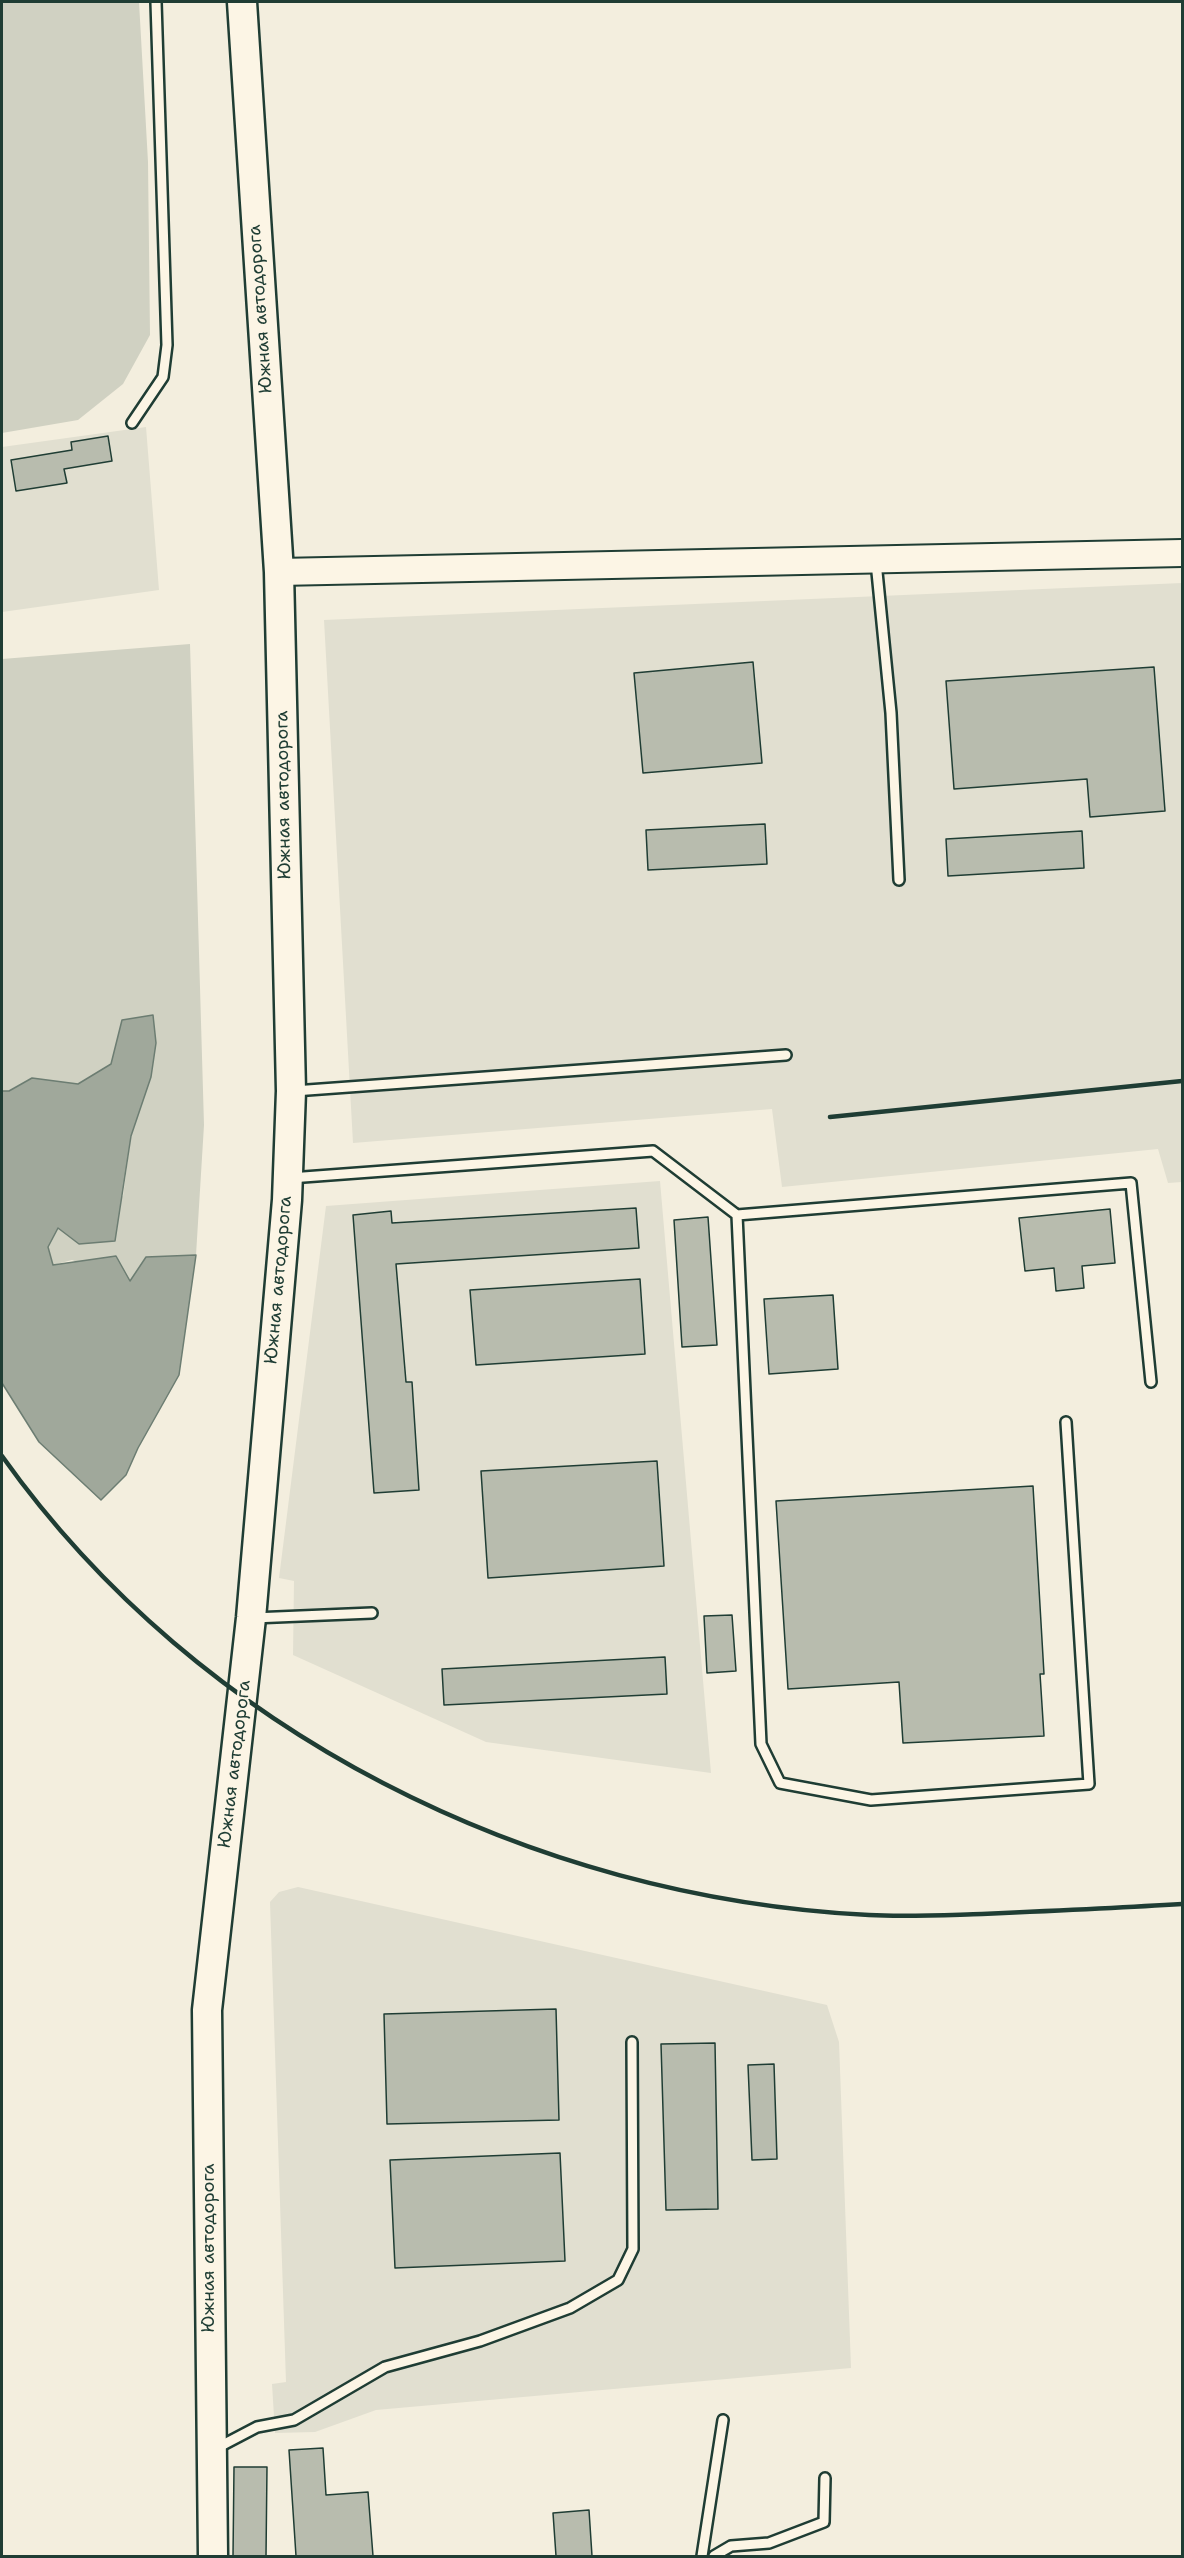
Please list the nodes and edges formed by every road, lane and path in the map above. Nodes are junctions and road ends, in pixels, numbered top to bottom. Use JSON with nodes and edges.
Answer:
{"nodes":[{"id":1,"x":156,"y":2,"type":"edge"},
{"id":2,"x":242,"y":2,"type":"edge"},
{"id":3,"x":132,"y":423,"type":"dead end"},
{"id":4,"x":1182,"y":553,"type":"edge"},
{"id":5,"x":876,"y":560,"type":"junction"},
{"id":6,"x":279,"y":572,"type":"junction"},
{"id":7,"x":899,"y":880,"type":"dead end"},
{"id":8,"x":786,"y":1055,"type":"dead end"},
{"id":9,"x":291,"y":1091,"type":"junction"},
{"id":10,"x":288,"y":1178,"type":"junction"},
{"id":11,"x":737,"y":1215,"type":"junction"},
{"id":12,"x":1151,"y":1382,"type":"dead end"},
{"id":13,"x":1066,"y":1422,"type":"dead end"},
{"id":14,"x":372,"y":1613,"type":"dead end"},
{"id":15,"x":251,"y":1618,"type":"junction"},
{"id":16,"x":632,"y":2042,"type":"dead end"},
{"id":17,"x":723,"y":2420,"type":"dead end"},
{"id":18,"x":210,"y":2452,"type":"junction"},
{"id":19,"x":825,"y":2478,"type":"dead end"},
{"id":20,"x":213,"y":2556,"type":"edge"},
{"id":21,"x":702,"y":2556,"type":"edge"},
{"id":22,"x":714,"y":2556,"type":"edge"}],
"edges":[{"from":1,"to":3,"type":"lane"},
{"from":2,"to":6,"type":"main road","name":"Южная автодорога"},
{"from":4,"to":5,"type":"street"},
{"from":5,"to":6,"type":"street"},
{"from":5,"to":7,"type":"lane"},
{"from":6,"to":9,"type":"main road","name":"Южная автодорога"},
{"from":8,"to":9,"type":"lane"},
{"from":9,"to":10,"type":"main road","name":"Южная автодорога"},
{"from":10,"to":11,"type":"lane"},
{"from":10,"to":15,"type":"main road","name":"Южная автодорога"},
{"from":11,"to":12,"type":"lane"},
{"from":11,"to":13,"type":"lane"},
{"from":14,"to":15,"type":"lane"},
{"from":15,"to":18,"type":"main road","name":"Южная автодорога"},
{"from":16,"to":18,"type":"lane"},
{"from":17,"to":21,"type":"lane"},
{"from":18,"to":20,"type":"main road","name":"Южная автодорога"},
{"from":19,"to":22,"type":"lane"}]}
